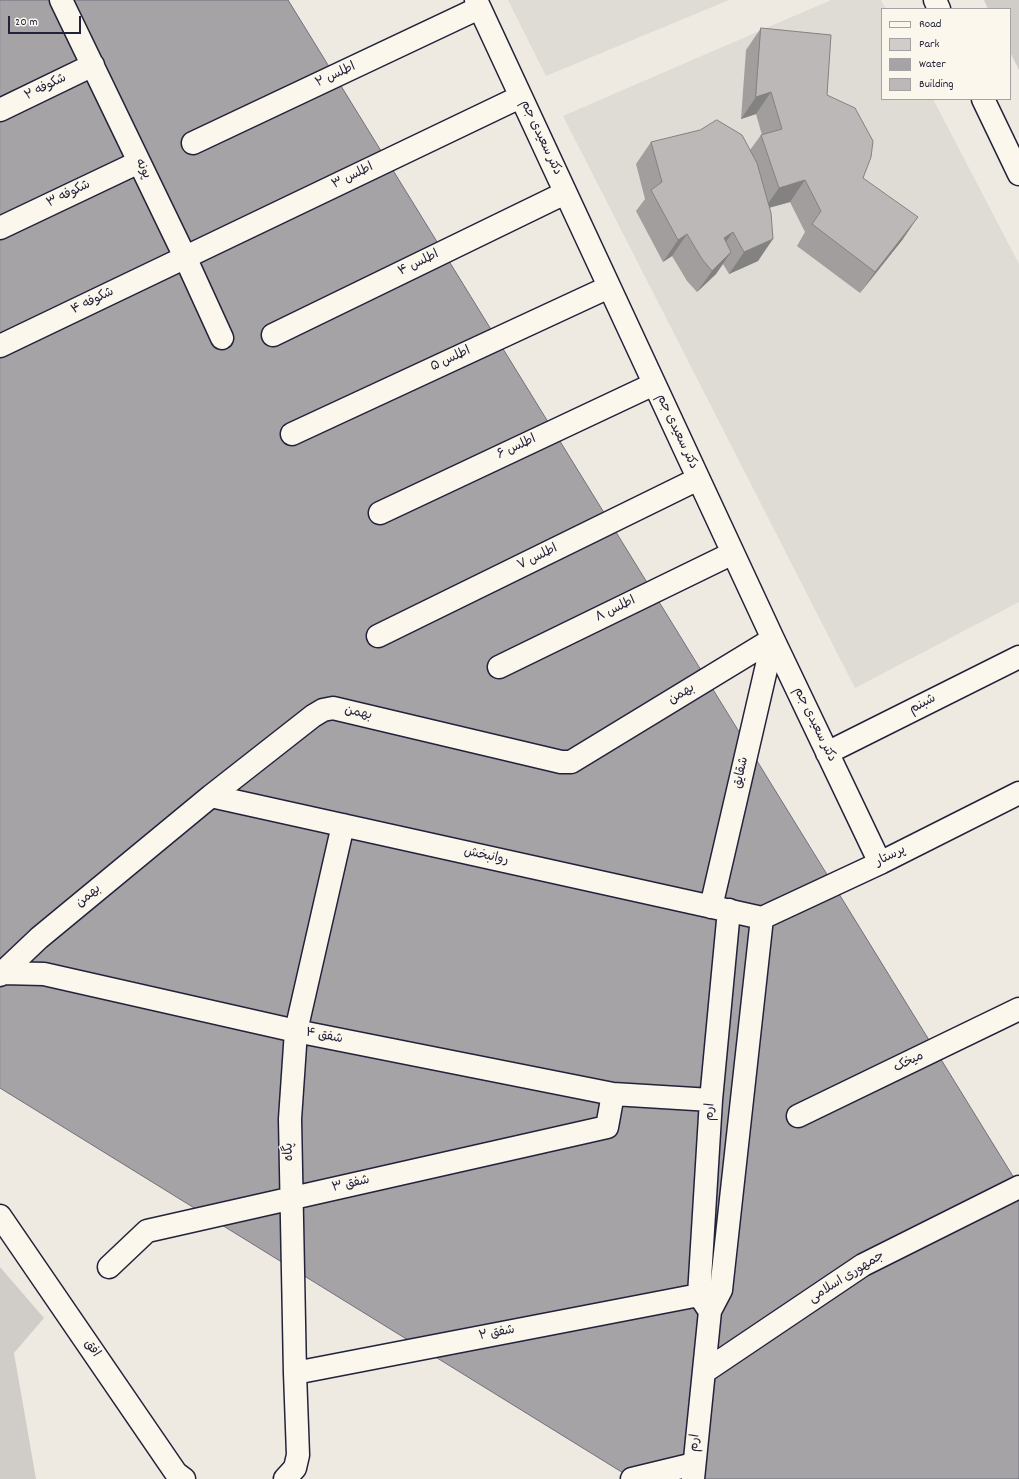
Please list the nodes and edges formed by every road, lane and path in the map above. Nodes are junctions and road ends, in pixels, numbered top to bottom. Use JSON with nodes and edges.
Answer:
{"nodes":[{"id":1,"x":61,"y":0,"type":"edge"},
{"id":2,"x":477,"y":4,"type":"edge"},
{"id":3,"x":93,"y":65,"type":"junction"},
{"id":4,"x":520,"y":97,"type":"junction"},
{"id":5,"x":983,"y":100,"type":"edge"},
{"id":6,"x":0,"y":110,"type":"edge"},
{"id":7,"x":193,"y":143,"type":"dead end"},
{"id":8,"x":139,"y":162,"type":"junction"},
{"id":9,"x":1019,"y":174,"type":"edge"},
{"id":10,"x":565,"y":193,"type":"junction"},
{"id":11,"x":0,"y":228,"type":"edge"},
{"id":12,"x":185,"y":257,"type":"junction"},
{"id":13,"x":609,"y":287,"type":"junction"},
{"id":14,"x":273,"y":335,"type":"dead end"},
{"id":15,"x":222,"y":338,"type":"dead end"},
{"id":16,"x":0,"y":346,"type":"edge"},
{"id":17,"x":654,"y":384,"type":"junction"},
{"id":18,"x":292,"y":434,"type":"dead end"},
{"id":19,"x":698,"y":479,"type":"junction"},
{"id":20,"x":380,"y":513,"type":"dead end"},
{"id":21,"x":732,"y":553,"type":"junction"},
{"id":22,"x":378,"y":636,"type":"dead end"},
{"id":23,"x":773,"y":639,"type":"junction"},
{"id":24,"x":1019,"y":656,"type":"edge"},
{"id":25,"x":499,"y":667,"type":"dead end"},
{"id":26,"x":827,"y":753,"type":"junction"},
{"id":27,"x":1019,"y":793,"type":"edge"},
{"id":28,"x":211,"y":796,"type":"junction"},
{"id":29,"x":343,"y":825,"type":"junction"},
{"id":30,"x":880,"y":863,"type":"junction"},
{"id":31,"x":720,"y":908,"type":"junction"},
{"id":32,"x":762,"y":918,"type":"junction"},
{"id":33,"x":1,"y":974,"type":"edge"},
{"id":34,"x":1019,"y":1009,"type":"edge"},
{"id":35,"x":296,"y":1031,"type":"junction"},
{"id":36,"x":613,"y":1094,"type":"junction"},
{"id":37,"x":711,"y":1100,"type":"junction"},
{"id":38,"x":798,"y":1116,"type":"dead end"},
{"id":39,"x":1019,"y":1187,"type":"edge"},
{"id":40,"x":291,"y":1198,"type":"junction"},
{"id":41,"x":0,"y":1216,"type":"edge"},
{"id":42,"x":109,"y":1267,"type":"dead end"},
{"id":43,"x":704,"y":1303,"type":"junction"},
{"id":44,"x":704,"y":1372,"type":"junction"},
{"id":45,"x":295,"y":1373,"type":"junction"},
{"id":46,"x":693,"y":1471,"type":"edge"},
{"id":47,"x":184,"y":1479,"type":"edge"},
{"id":48,"x":285,"y":1479,"type":"edge"},
{"id":49,"x":632,"y":1479,"type":"edge"}],
"edges":[{"from":1,"to":3,"type":"street","name":"پونه"},
{"from":2,"to":4,"type":"street","name":"دکتر سعیدی جم"},
{"from":2,"to":7,"type":"street","name":"اطلس ۲"},
{"from":3,"to":6,"type":"street","name":"شکوفه ۲"},
{"from":3,"to":8,"type":"street","name":"پونه"},
{"from":4,"to":10,"type":"street","name":"دکتر سعیدی جم"},
{"from":4,"to":12,"type":"street","name":"اطلس ۳"},
{"from":5,"to":9,"type":"street"},
{"from":8,"to":11,"type":"street","name":"شکوفه ۳"},
{"from":8,"to":12,"type":"street","name":"پونه"},
{"from":10,"to":13,"type":"street","name":"دکتر سعیدی جم"},
{"from":10,"to":14,"type":"street","name":"اطلس ۴"},
{"from":12,"to":15,"type":"street","name":"پونه"},
{"from":12,"to":16,"type":"street","name":"شکوفه ۴"},
{"from":13,"to":17,"type":"street","name":"دکتر سعیدی جم"},
{"from":13,"to":18,"type":"street","name":"اطلس ۵"},
{"from":17,"to":19,"type":"street","name":"دکتر سعیدی جم"},
{"from":17,"to":20,"type":"street","name":"اطلس ۶"},
{"from":19,"to":21,"type":"street","name":"دکتر سعیدی جم"},
{"from":19,"to":22,"type":"street","name":"اطلس ۷"},
{"from":21,"to":23,"type":"street","name":"دکتر سعیدی جم"},
{"from":21,"to":25,"type":"street","name":"اطلس ۸"},
{"from":23,"to":26,"type":"street","name":"دکتر سعیدی جم"},
{"from":23,"to":28,"type":"street","name":"بهمن"},
{"from":23,"to":31,"type":"street","name":"شقایق"},
{"from":24,"to":26,"type":"street","name":"شبنم"},
{"from":26,"to":30,"type":"street","name":"دکتر سعیدی جم"},
{"from":27,"to":30,"type":"street","name":"پرستار"},
{"from":28,"to":29,"type":"street","name":"روانبخش"},
{"from":28,"to":33,"type":"street","name":"بهمن"},
{"from":29,"to":31,"type":"street","name":"روانبخش"},
{"from":29,"to":35,"type":"street","name":"پگاه"},
{"from":30,"to":32,"type":"street","name":"پرستار"},
{"from":31,"to":32,"type":"street","name":"روانبخش"},
{"from":31,"to":37,"type":"street","name":"ارم"},
{"from":32,"to":43,"type":"street","name":"ارم"},
{"from":33,"to":35,"type":"street","name":"شفق ۴"},
{"from":34,"to":38,"type":"street","name":"میخک"},
{"from":35,"to":36,"type":"street","name":"شفق ۴"},
{"from":35,"to":40,"type":"street","name":"پگاه"},
{"from":36,"to":37,"type":"street","name":"شفق ۴"},
{"from":36,"to":40,"type":"street","name":"شفق ۳"},
{"from":37,"to":43,"type":"street","name":"ارم"},
{"from":39,"to":44,"type":"street","name":"جمهوری اسلامی"},
{"from":40,"to":42,"type":"street","name":"شفق ۳"},
{"from":40,"to":45,"type":"street","name":"پگاه"},
{"from":41,"to":47,"type":"street","name":"افق"},
{"from":43,"to":44,"type":"street","name":"ارم"},
{"from":43,"to":45,"type":"street","name":"شفق ۲"},
{"from":44,"to":46,"type":"street","name":"ارم"},
{"from":45,"to":48,"type":"street","name":"پگاه"},
{"from":46,"to":49,"type":"street"}]}
